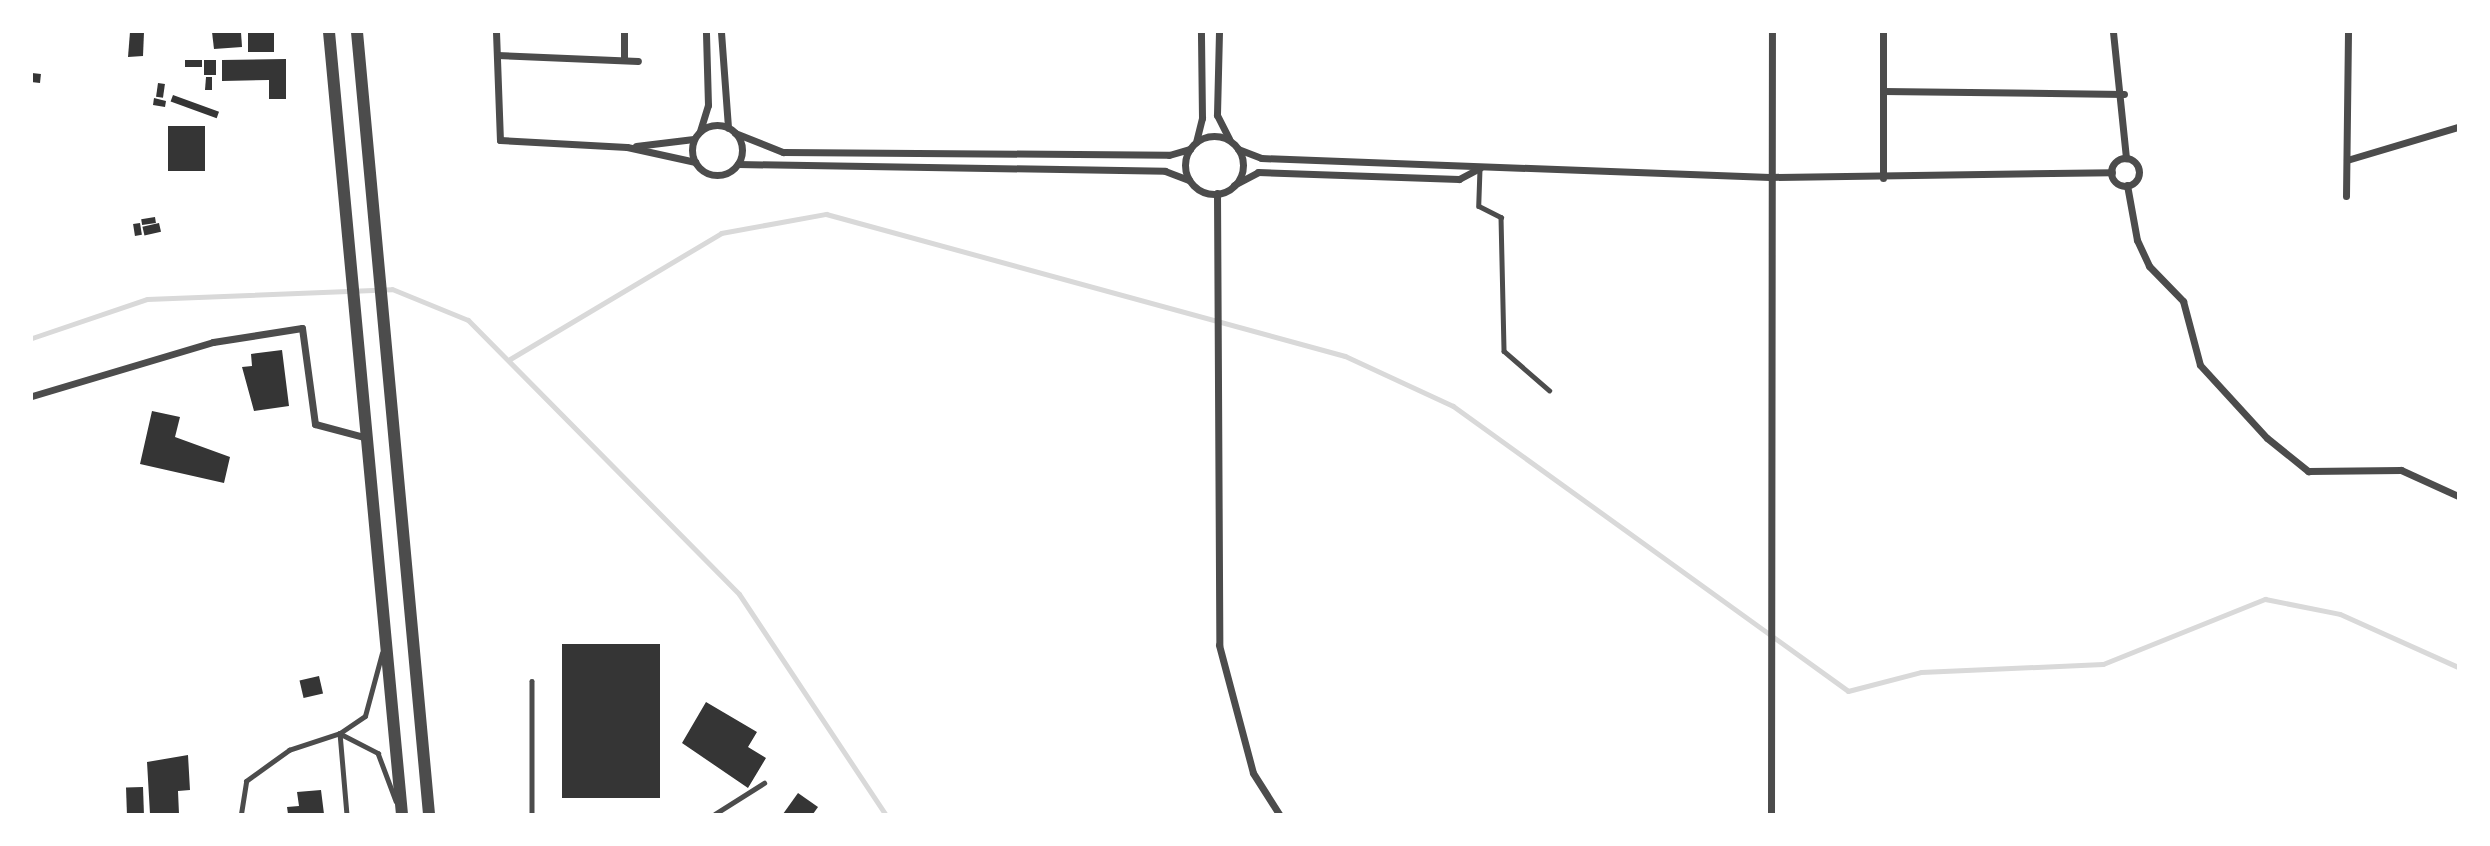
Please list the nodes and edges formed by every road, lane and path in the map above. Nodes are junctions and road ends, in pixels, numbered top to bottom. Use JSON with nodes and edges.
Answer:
{"nodes":[{"id":1,"x":329,"y":32,"type":"edge"},
{"id":2,"x":357,"y":32,"type":"edge"},
{"id":3,"x":496,"y":32,"type":"edge"},
{"id":4,"x":624,"y":32,"type":"edge"},
{"id":5,"x":706,"y":32,"type":"edge"},
{"id":6,"x":721,"y":32,"type":"edge"},
{"id":7,"x":1202,"y":32,"type":"edge"},
{"id":8,"x":1219,"y":32,"type":"edge"},
{"id":9,"x":1772,"y":32,"type":"edge"},
{"id":10,"x":1883,"y":32,"type":"edge"},
{"id":11,"x":2113,"y":32,"type":"edge"},
{"id":12,"x":2348,"y":32,"type":"edge"},
{"id":13,"x":496,"y":55,"type":"junction"},
{"id":14,"x":624,"y":60,"type":"junction"},
{"id":15,"x":638,"y":61,"type":"dead end"},
{"id":16,"x":1883,"y":91,"type":"junction"},
{"id":17,"x":2124,"y":94,"type":"junction"},
{"id":18,"x":2459,"y":127,"type":"edge"},
{"id":19,"x":732,"y":131,"type":"junction"},
{"id":20,"x":697,"y":136,"type":"junction"},
{"id":21,"x":1196,"y":142,"type":"junction"},
{"id":22,"x":1231,"y":142,"type":"junction"},
{"id":23,"x":627,"y":147,"type":"junction"},
{"id":24,"x":1190,"y":149,"type":"junction"},
{"id":25,"x":1238,"y":149,"type":"junction"},
{"id":26,"x":2126,"y":158,"type":"junction"},
{"id":27,"x":2347,"y":160,"type":"junction"},
{"id":28,"x":695,"y":162,"type":"junction"},
{"id":29,"x":738,"y":164,"type":"junction"},
{"id":30,"x":1480,"y":168,"type":"junction"},
{"id":31,"x":2112,"y":172,"type":"junction"},
{"id":32,"x":1770,"y":177,"type":"junction"},
{"id":33,"x":1883,"y":178,"type":"junction"},
{"id":34,"x":1189,"y":180,"type":"junction"},
{"id":35,"x":1234,"y":185,"type":"junction"},
{"id":36,"x":2127,"y":185,"type":"junction"},
{"id":37,"x":1217,"y":193,"type":"junction"},
{"id":38,"x":2346,"y":196,"type":"dead end"},
{"id":39,"x":1549,"y":390,"type":"dead end"},
{"id":40,"x":32,"y":396,"type":"edge"},
{"id":41,"x":364,"y":437,"type":"junction"},
{"id":42,"x":2459,"y":496,"type":"edge"},
{"id":43,"x":384,"y":643,"type":"junction"},
{"id":44,"x":532,"y":681,"type":"dead end"},
{"id":45,"x":340,"y":733,"type":"junction"},
{"id":46,"x":764,"y":783,"type":"dead end"},
{"id":47,"x":241,"y":814,"type":"edge"},
{"id":48,"x":347,"y":814,"type":"edge"},
{"id":49,"x":401,"y":814,"type":"edge"},
{"id":50,"x":429,"y":814,"type":"edge"},
{"id":51,"x":532,"y":814,"type":"edge"},
{"id":52,"x":715,"y":814,"type":"edge"},
{"id":53,"x":1279,"y":814,"type":"edge"},
{"id":54,"x":1771,"y":814,"type":"edge"}],
"edges":[{"from":1,"to":41,"type":"street"},
{"from":2,"to":50,"type":"street"},
{"from":3,"to":13,"type":"street"},
{"from":4,"to":14,"type":"street"},
{"from":5,"to":20,"type":"street"},
{"from":6,"to":19,"type":"street"},
{"from":7,"to":21,"type":"street"},
{"from":8,"to":22,"type":"street"},
{"from":9,"to":32,"type":"street"},
{"from":10,"to":16,"type":"street"},
{"from":11,"to":17,"type":"street"},
{"from":12,"to":27,"type":"street"},
{"from":13,"to":14,"type":"street"},
{"from":13,"to":23,"type":"street"},
{"from":14,"to":15,"type":"street"},
{"from":16,"to":17,"type":"street"},
{"from":16,"to":33,"type":"street"},
{"from":17,"to":26,"type":"street"},
{"from":18,"to":27,"type":"street"},
{"from":19,"to":20,"type":"street"},
{"from":19,"to":24,"type":"street"},
{"from":19,"to":29,"type":"street"},
{"from":20,"to":23,"type":"street"},
{"from":20,"to":28,"type":"street"},
{"from":21,"to":22,"type":"street"},
{"from":21,"to":24,"type":"street"},
{"from":22,"to":25,"type":"street"},
{"from":23,"to":28,"type":"street"},
{"from":24,"to":34,"type":"street"},
{"from":25,"to":30,"type":"street"},
{"from":25,"to":35,"type":"street"},
{"from":26,"to":31,"type":"street"},
{"from":26,"to":36,"type":"street"},
{"from":27,"to":38,"type":"street"},
{"from":28,"to":29,"type":"street"},
{"from":29,"to":34,"type":"street"},
{"from":30,"to":32,"type":"street"},
{"from":30,"to":35,"type":"street"},
{"from":30,"to":39,"type":"lane"},
{"from":31,"to":33,"type":"street"},
{"from":31,"to":36,"type":"street"},
{"from":32,"to":33,"type":"street"},
{"from":32,"to":54,"type":"street"},
{"from":34,"to":37,"type":"street"},
{"from":35,"to":37,"type":"street"},
{"from":36,"to":42,"type":"street"},
{"from":37,"to":53,"type":"street"},
{"from":40,"to":41,"type":"street"},
{"from":41,"to":43,"type":"street"},
{"from":43,"to":45,"type":"lane"},
{"from":43,"to":49,"type":"street"},
{"from":44,"to":51,"type":"lane"},
{"from":45,"to":47,"type":"lane"},
{"from":45,"to":48,"type":"lane"},
{"from":45,"to":49,"type":"lane"},
{"from":46,"to":52,"type":"lane"}]}
